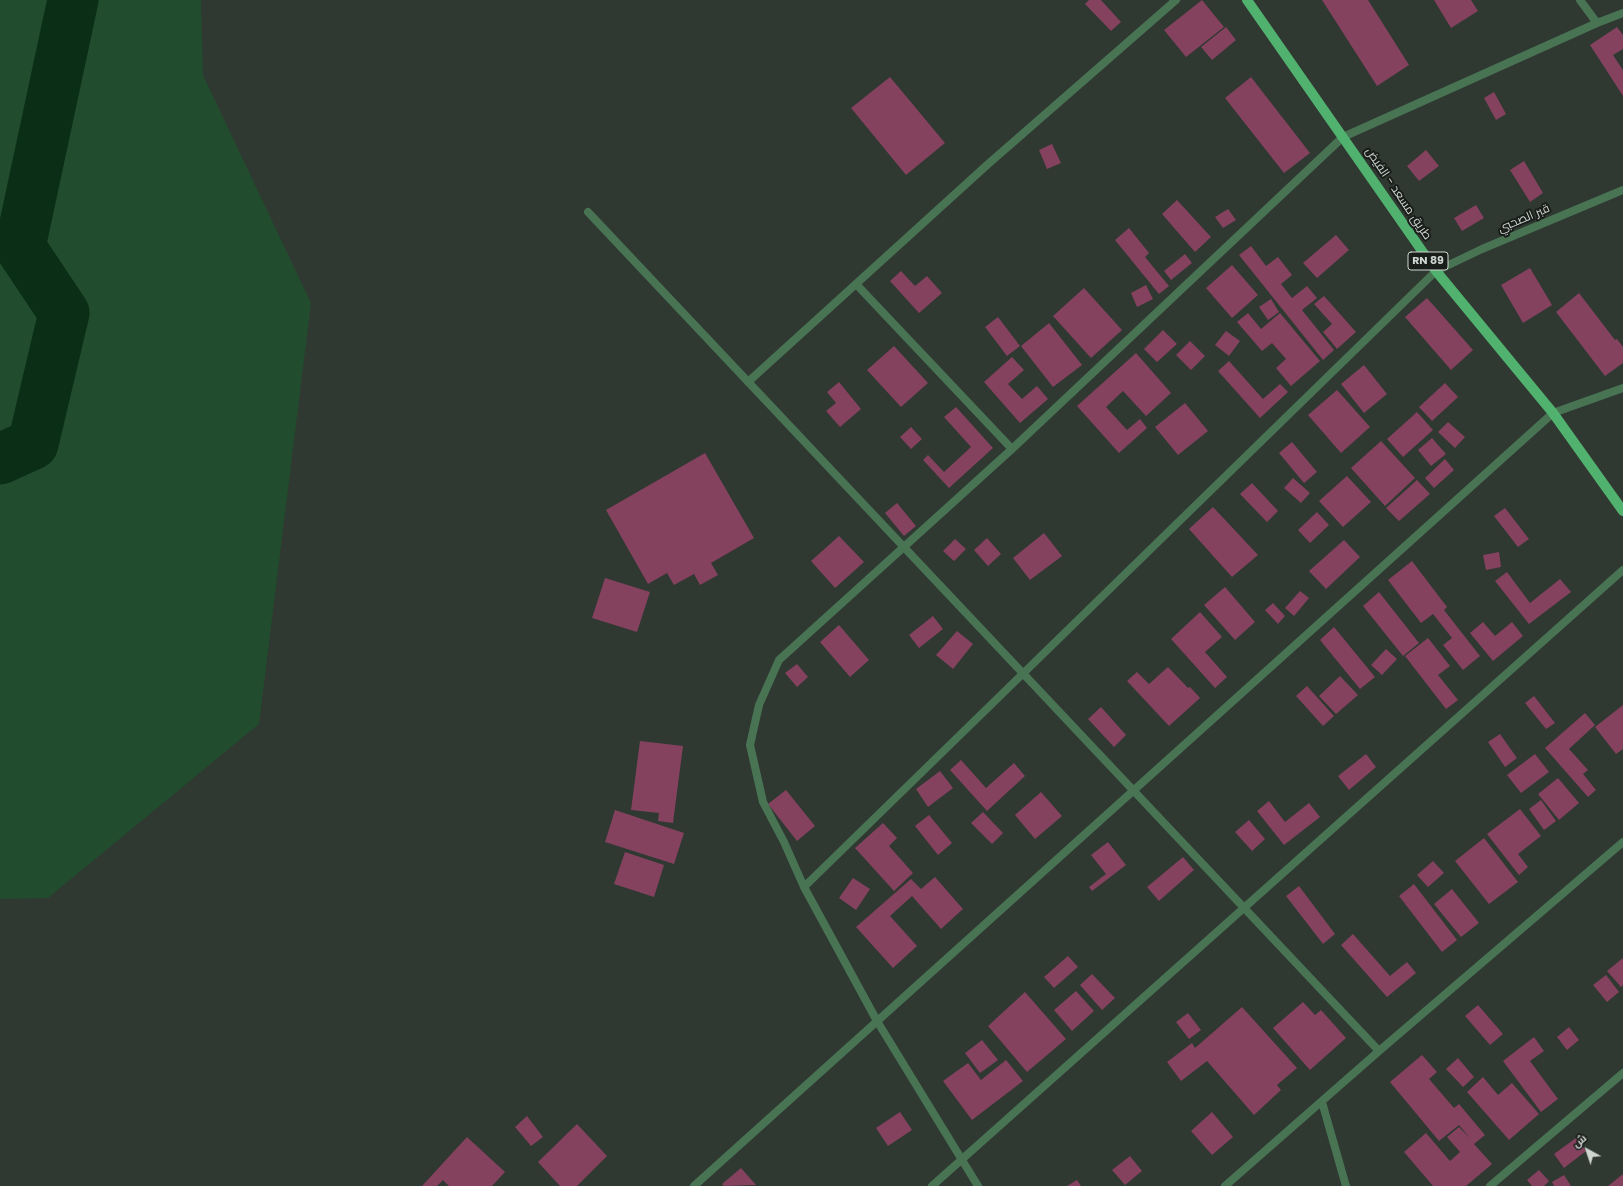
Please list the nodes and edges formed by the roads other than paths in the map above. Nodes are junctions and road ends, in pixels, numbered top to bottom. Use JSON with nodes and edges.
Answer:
{"nodes":[{"id":1,"x":1176,"y":0,"type":"edge"},
{"id":2,"x":1247,"y":0,"type":"edge"},
{"id":3,"x":1580,"y":0,"type":"edge"},
{"id":4,"x":1623,"y":14,"type":"edge"},
{"id":5,"x":1598,"y":23,"type":"junction"},
{"id":6,"x":1343,"y":137,"type":"junction"},
{"id":7,"x":1623,"y":190,"type":"edge"},
{"id":8,"x":588,"y":212,"type":"dead end"},
{"id":9,"x":1436,"y":271,"type":"junction"},
{"id":10,"x":856,"y":284,"type":"junction"},
{"id":11,"x":748,"y":382,"type":"junction"},
{"id":12,"x":1623,"y":388,"type":"edge"},
{"id":13,"x":1553,"y":413,"type":"junction"},
{"id":14,"x":1012,"y":449,"type":"junction"},
{"id":15,"x":1623,"y":511,"type":"edge"},
{"id":16,"x":903,"y":547,"type":"junction"},
{"id":17,"x":1623,"y":570,"type":"edge"},
{"id":18,"x":1023,"y":674,"type":"junction"},
{"id":19,"x":1134,"y":791,"type":"junction"},
{"id":20,"x":1623,"y":842,"type":"edge"},
{"id":21,"x":804,"y":887,"type":"junction"},
{"id":22,"x":1245,"y":908,"type":"junction"},
{"id":23,"x":878,"y":1021,"type":"junction"},
{"id":24,"x":1379,"y":1051,"type":"junction"},
{"id":25,"x":1623,"y":1073,"type":"edge"},
{"id":26,"x":1322,"y":1102,"type":"junction"},
{"id":27,"x":962,"y":1159,"type":"junction"},
{"id":28,"x":694,"y":1186,"type":"edge"},
{"id":29,"x":932,"y":1186,"type":"edge"},
{"id":30,"x":978,"y":1186,"type":"edge"},
{"id":31,"x":1225,"y":1186,"type":"edge"},
{"id":32,"x":1346,"y":1186,"type":"edge"},
{"id":33,"x":1490,"y":1186,"type":"edge"}],
"edges":[{"from":1,"to":10,"type":"street"},
{"from":2,"to":6,"type":"main road","name":"طريق مسعد - الفيض","number":"RN 89"},
{"from":3,"to":5,"type":"street"},
{"from":4,"to":5,"type":"street"},
{"from":5,"to":6,"type":"street"},
{"from":6,"to":9,"type":"main road","name":"طريق مسعد - الفيض","number":"RN 89"},
{"from":6,"to":14,"type":"street"},
{"from":7,"to":9,"type":"street","name":"قبر الصحبي"},
{"from":8,"to":11,"type":"street"},
{"from":9,"to":13,"type":"main road","name":"طريق مسعد - الفيض","number":"RN 89"},
{"from":9,"to":18,"type":"street","name":"قبر الصحبي"},
{"from":10,"to":11,"type":"street"},
{"from":10,"to":14,"type":"street"},
{"from":11,"to":16,"type":"street"},
{"from":12,"to":13,"type":"street"},
{"from":13,"to":15,"type":"main road","name":"طريق مسعد - الفيض","number":"RN 89"},
{"from":13,"to":19,"type":"street"},
{"from":14,"to":16,"type":"street"},
{"from":16,"to":18,"type":"street"},
{"from":16,"to":21,"type":"street"},
{"from":17,"to":22,"type":"street"},
{"from":18,"to":19,"type":"street"},
{"from":18,"to":21,"type":"street","name":"قبر الصحبي"},
{"from":19,"to":22,"type":"street"},
{"from":19,"to":23,"type":"street"},
{"from":20,"to":24,"type":"street"},
{"from":21,"to":23,"type":"street"},
{"from":22,"to":24,"type":"street"},
{"from":22,"to":27,"type":"street"},
{"from":23,"to":27,"type":"street"},
{"from":23,"to":28,"type":"street"},
{"from":24,"to":26,"type":"street"},
{"from":25,"to":33,"type":"street"},
{"from":26,"to":31,"type":"street"},
{"from":26,"to":32,"type":"street"},
{"from":27,"to":29,"type":"street"},
{"from":27,"to":30,"type":"street"}]}
